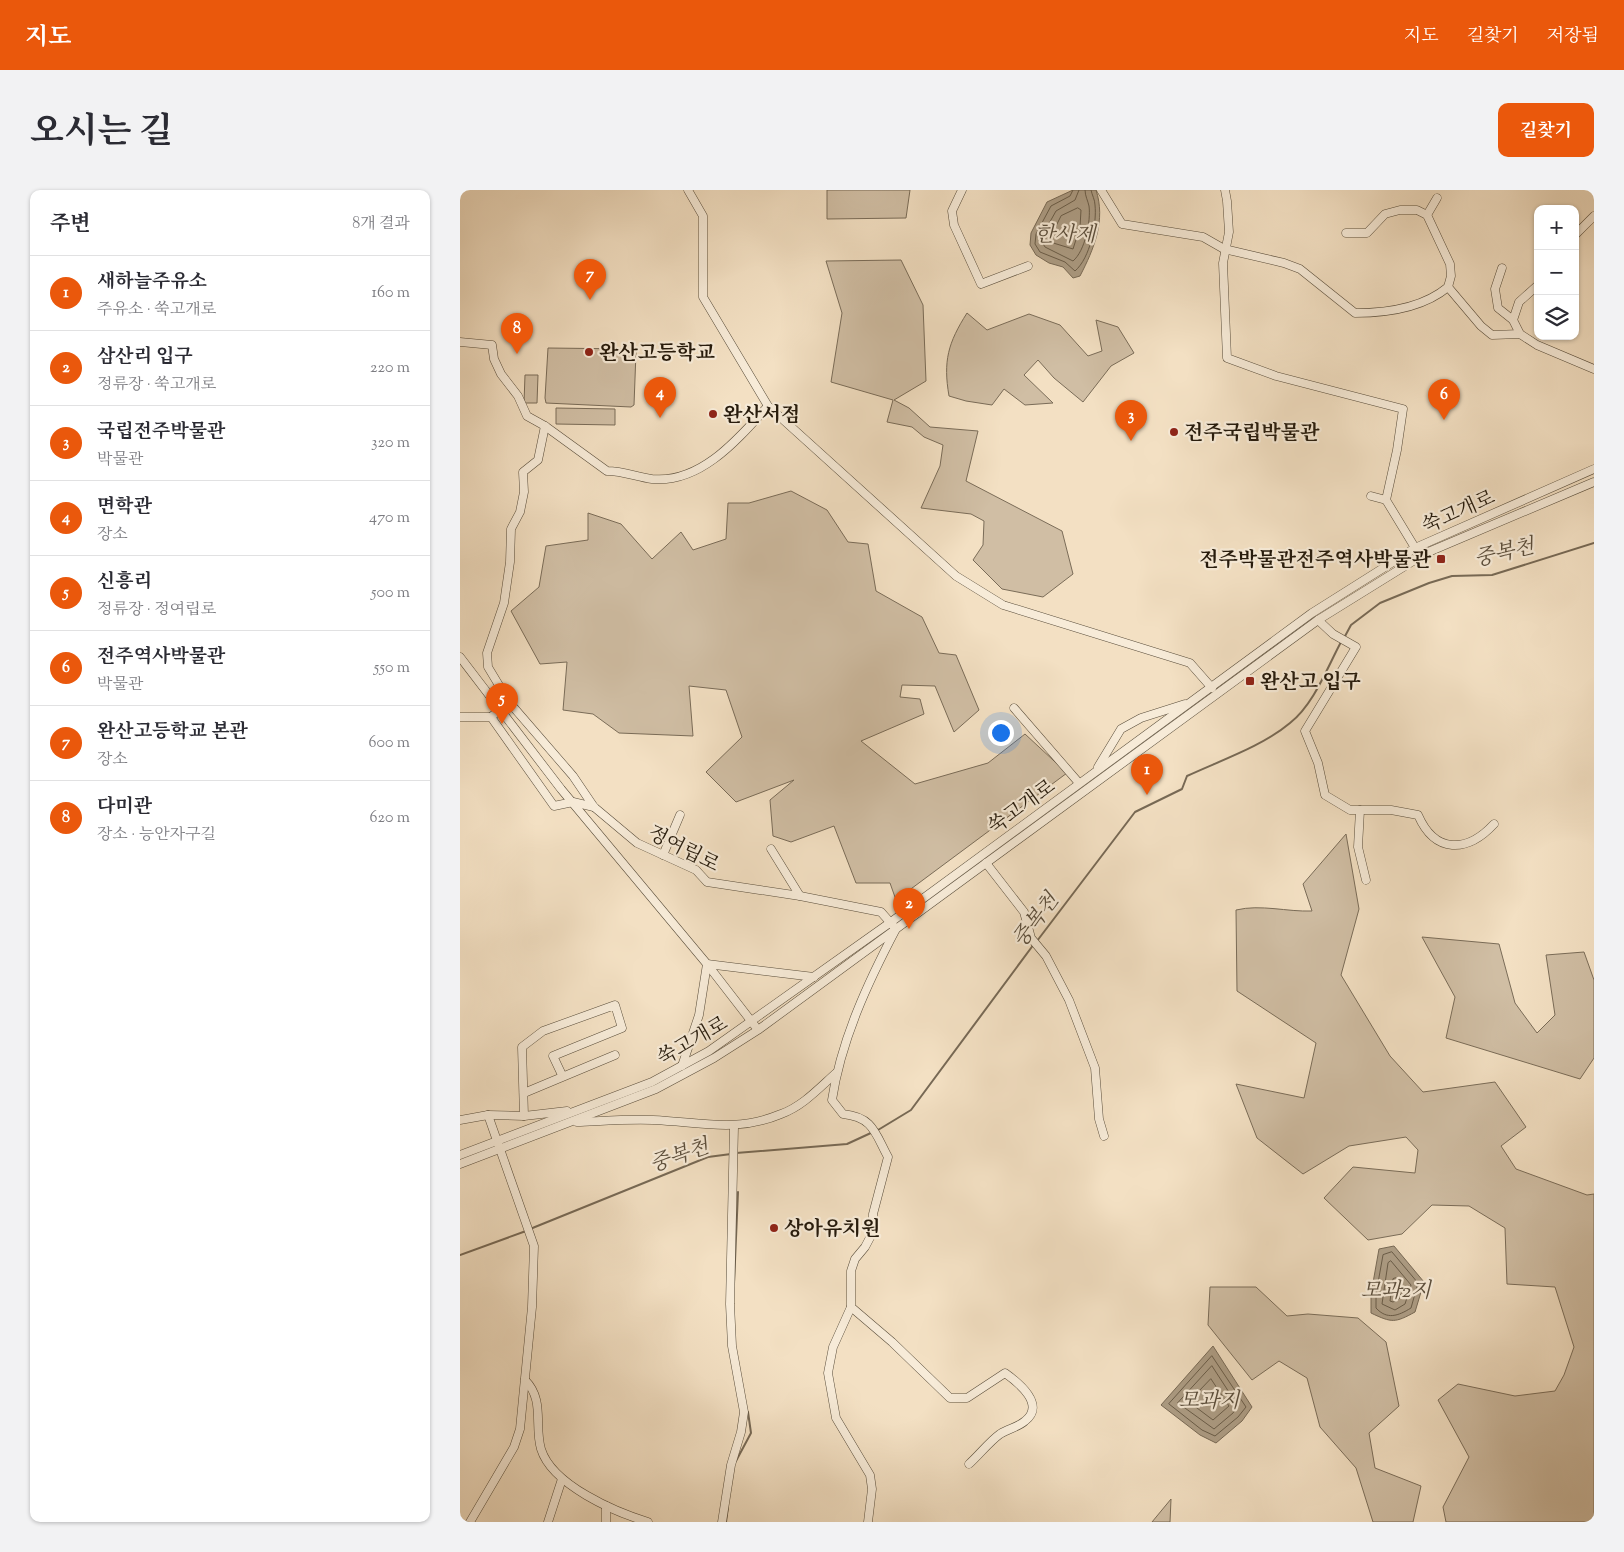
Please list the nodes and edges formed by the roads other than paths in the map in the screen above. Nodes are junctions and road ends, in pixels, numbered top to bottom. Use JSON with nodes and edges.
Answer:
{"nodes":[{"id":1,"x":688,"y":190,"type":"edge"},
{"id":2,"x":962,"y":190,"type":"edge"},
{"id":3,"x":1101,"y":190,"type":"edge"},
{"id":4,"x":1225,"y":190,"type":"edge"},
{"id":5,"x":1437,"y":198,"type":"dead end"},
{"id":6,"x":1427,"y":215,"type":"junction"},
{"id":7,"x":1594,"y":216,"type":"edge"},
{"id":8,"x":1579,"y":232,"type":"edge"},
{"id":9,"x":1346,"y":233,"type":"dead end"},
{"id":10,"x":1224,"y":249,"type":"junction"},
{"id":11,"x":1028,"y":266,"type":"dead end"},
{"id":12,"x":1502,"y":268,"type":"dead end"},
{"id":13,"x":1448,"y":287,"type":"junction"},
{"id":14,"x":1534,"y":289,"type":"edge"},
{"id":15,"x":1514,"y":320,"type":"junction"},
{"id":16,"x":1520,"y":334,"type":"junction"},
{"id":17,"x":460,"y":342,"type":"edge"},
{"id":18,"x":1594,"y":369,"type":"edge"},
{"id":19,"x":768,"y":406,"type":"junction"},
{"id":20,"x":545,"y":426,"type":"junction"},
{"id":21,"x":1594,"y":470,"type":"edge"},
{"id":22,"x":1594,"y":482,"type":"edge"},
{"id":23,"x":1371,"y":496,"type":"dead end"},
{"id":24,"x":1386,"y":500,"type":"junction"},
{"id":25,"x":1415,"y":548,"type":"junction"},
{"id":26,"x":1420,"y":557,"type":"junction"},
{"id":27,"x":1318,"y":620,"type":"junction"},
{"id":28,"x":460,"y":657,"type":"edge"},
{"id":29,"x":1213,"y":690,"type":"junction"},
{"id":30,"x":509,"y":702,"type":"junction"},
{"id":31,"x":1186,"y":704,"type":"junction"},
{"id":32,"x":500,"y":708,"type":"junction"},
{"id":33,"x":1014,"y":708,"type":"dead end"},
{"id":34,"x":491,"y":717,"type":"junction"},
{"id":35,"x":460,"y":718,"type":"edge"},
{"id":36,"x":1097,"y":769,"type":"junction"},
{"id":37,"x":1079,"y":783,"type":"junction"},
{"id":38,"x":572,"y":802,"type":"junction"},
{"id":39,"x":594,"y":807,"type":"junction"},
{"id":40,"x":1360,"y":810,"type":"junction"},
{"id":41,"x":680,"y":815,"type":"dead end"},
{"id":42,"x":1494,"y":824,"type":"dead end"},
{"id":43,"x":771,"y":849,"type":"dead end"},
{"id":44,"x":663,"y":855,"type":"junction"},
{"id":45,"x":986,"y":863,"type":"junction"},
{"id":46,"x":1366,"y":880,"type":"dead end"},
{"id":47,"x":800,"y":896,"type":"junction"},
{"id":48,"x":890,"y":922,"type":"junction"},
{"id":49,"x":896,"y":929,"type":"junction"},
{"id":50,"x":707,"y":964,"type":"junction"},
{"id":51,"x":814,"y":977,"type":"junction"},
{"id":52,"x":752,"y":1023,"type":"junction"},
{"id":53,"x":758,"y":1030,"type":"junction"},
{"id":54,"x":616,"y":1055,"type":"dead end"},
{"id":55,"x":682,"y":1066,"type":"junction"},
{"id":56,"x":836,"y":1073,"type":"junction"},
{"id":57,"x":562,"y":1075,"type":"junction"},
{"id":58,"x":524,"y":1093,"type":"junction"},
{"id":59,"x":579,"y":1109,"type":"junction"},
{"id":60,"x":460,"y":1111,"type":"edge"},
{"id":61,"x":488,"y":1115,"type":"junction"},
{"id":62,"x":524,"y":1116,"type":"junction"},
{"id":63,"x":463,"y":1118,"type":"edge"},
{"id":64,"x":572,"y":1122,"type":"junction"},
{"id":65,"x":734,"y":1126,"type":"junction"},
{"id":66,"x":1104,"y":1136,"type":"dead end"},
{"id":67,"x":498,"y":1140,"type":"junction"},
{"id":68,"x":501,"y":1148,"type":"junction"},
{"id":69,"x":460,"y":1154,"type":"edge"},
{"id":70,"x":460,"y":1164,"type":"edge"},
{"id":71,"x":851,"y":1307,"type":"junction"},
{"id":72,"x":525,"y":1380,"type":"junction"},
{"id":73,"x":969,"y":1464,"type":"dead end"},
{"id":74,"x":562,"y":1479,"type":"junction"},
{"id":75,"x":606,"y":1506,"type":"junction"},
{"id":76,"x":470,"y":1522,"type":"edge"},
{"id":77,"x":548,"y":1522,"type":"edge"},
{"id":78,"x":606,"y":1522,"type":"edge"},
{"id":79,"x":648,"y":1522,"type":"edge"},
{"id":80,"x":722,"y":1522,"type":"edge"},
{"id":81,"x":868,"y":1522,"type":"edge"}],
"edges":[{"from":1,"to":19,"type":"street"},
{"from":2,"to":11,"type":"street"},
{"from":3,"to":10,"type":"street"},
{"from":4,"to":10,"type":"street"},
{"from":5,"to":6,"type":"street"},
{"from":6,"to":9,"type":"street"},
{"from":6,"to":13,"type":"street"},
{"from":7,"to":8,"type":"street"},
{"from":10,"to":13,"type":"street"},
{"from":10,"to":24,"type":"street"},
{"from":12,"to":15,"type":"street"},
{"from":13,"to":16,"type":"street"},
{"from":14,"to":15,"type":"street"},
{"from":15,"to":16,"type":"street"},
{"from":16,"to":18,"type":"street"},
{"from":17,"to":20,"type":"street"},
{"from":19,"to":20,"type":"street"},
{"from":19,"to":29,"type":"street"},
{"from":20,"to":30,"type":"street","name":"정여립로"},
{"from":21,"to":25,"type":"street","name":"쑥고개로"},
{"from":22,"to":26,"type":"street","name":"쑥고개로"},
{"from":23,"to":24,"type":"street"},
{"from":24,"to":25,"type":"street"},
{"from":25,"to":26,"type":"street"},
{"from":25,"to":29,"type":"street","name":"쑥고개로"},
{"from":26,"to":27,"type":"street","name":"쑥고개로"},
{"from":27,"to":29,"type":"street","name":"쑥고개로"},
{"from":27,"to":40,"type":"street"},
{"from":28,"to":32,"type":"street"},
{"from":29,"to":31,"type":"street","name":"쑥고개로"},
{"from":29,"to":45,"type":"street","name":"쑥고개로"},
{"from":30,"to":32,"type":"street"},
{"from":30,"to":39,"type":"street","name":"정여립로"},
{"from":31,"to":36,"type":"street","name":"쑥고개로"},
{"from":31,"to":36,"type":"street"},
{"from":32,"to":34,"type":"street"},
{"from":32,"to":38,"type":"street"},
{"from":33,"to":37,"type":"street"},
{"from":34,"to":35,"type":"street"},
{"from":34,"to":38,"type":"street"},
{"from":36,"to":37,"type":"street","name":"쑥고개로"},
{"from":37,"to":48,"type":"street","name":"쑥고개로"},
{"from":38,"to":39,"type":"street"},
{"from":38,"to":50,"type":"street"},
{"from":39,"to":44,"type":"street","name":"정여립로"},
{"from":40,"to":42,"type":"street"},
{"from":40,"to":46,"type":"street"},
{"from":41,"to":44,"type":"street"},
{"from":43,"to":47,"type":"street"},
{"from":44,"to":47,"type":"street","name":"정여립로"},
{"from":45,"to":49,"type":"street","name":"쑥고개로"},
{"from":45,"to":66,"type":"street"},
{"from":47,"to":48,"type":"street","name":"정여립로"},
{"from":48,"to":49,"type":"street","name":"정여립로"},
{"from":48,"to":51,"type":"street","name":"쑥고개로"},
{"from":49,"to":53,"type":"street","name":"쑥고개로"},
{"from":49,"to":56,"type":"street"},
{"from":50,"to":51,"type":"street"},
{"from":50,"to":52,"type":"street"},
{"from":50,"to":55,"type":"street"},
{"from":51,"to":52,"type":"street","name":"쑥고개로"},
{"from":52,"to":53,"type":"street"},
{"from":52,"to":55,"type":"street","name":"쑥고개로"},
{"from":53,"to":64,"type":"street","name":"쑥고개로"},
{"from":54,"to":57,"type":"street"},
{"from":55,"to":59,"type":"street","name":"쑥고개로"},
{"from":56,"to":65,"type":"street"},
{"from":56,"to":71,"type":"street"},
{"from":57,"to":58,"type":"street"},
{"from":57,"to":58,"type":"street"},
{"from":58,"to":62,"type":"street"},
{"from":59,"to":62,"type":"street"},
{"from":59,"to":67,"type":"street","name":"쑥고개로"},
{"from":60,"to":63,"type":"street"},
{"from":61,"to":62,"type":"street"},
{"from":61,"to":63,"type":"street"},
{"from":61,"to":67,"type":"street"},
{"from":64,"to":65,"type":"street"},
{"from":64,"to":68,"type":"street","name":"쑥고개로"},
{"from":65,"to":80,"type":"street"},
{"from":67,"to":68,"type":"street"},
{"from":67,"to":69,"type":"street","name":"쑥고개로"},
{"from":68,"to":70,"type":"street","name":"쑥고개로"},
{"from":68,"to":72,"type":"street"},
{"from":71,"to":73,"type":"street"},
{"from":71,"to":81,"type":"street"},
{"from":72,"to":74,"type":"street"},
{"from":72,"to":76,"type":"street"},
{"from":74,"to":75,"type":"street"},
{"from":74,"to":77,"type":"street"},
{"from":75,"to":78,"type":"street"},
{"from":75,"to":79,"type":"street"}]}
